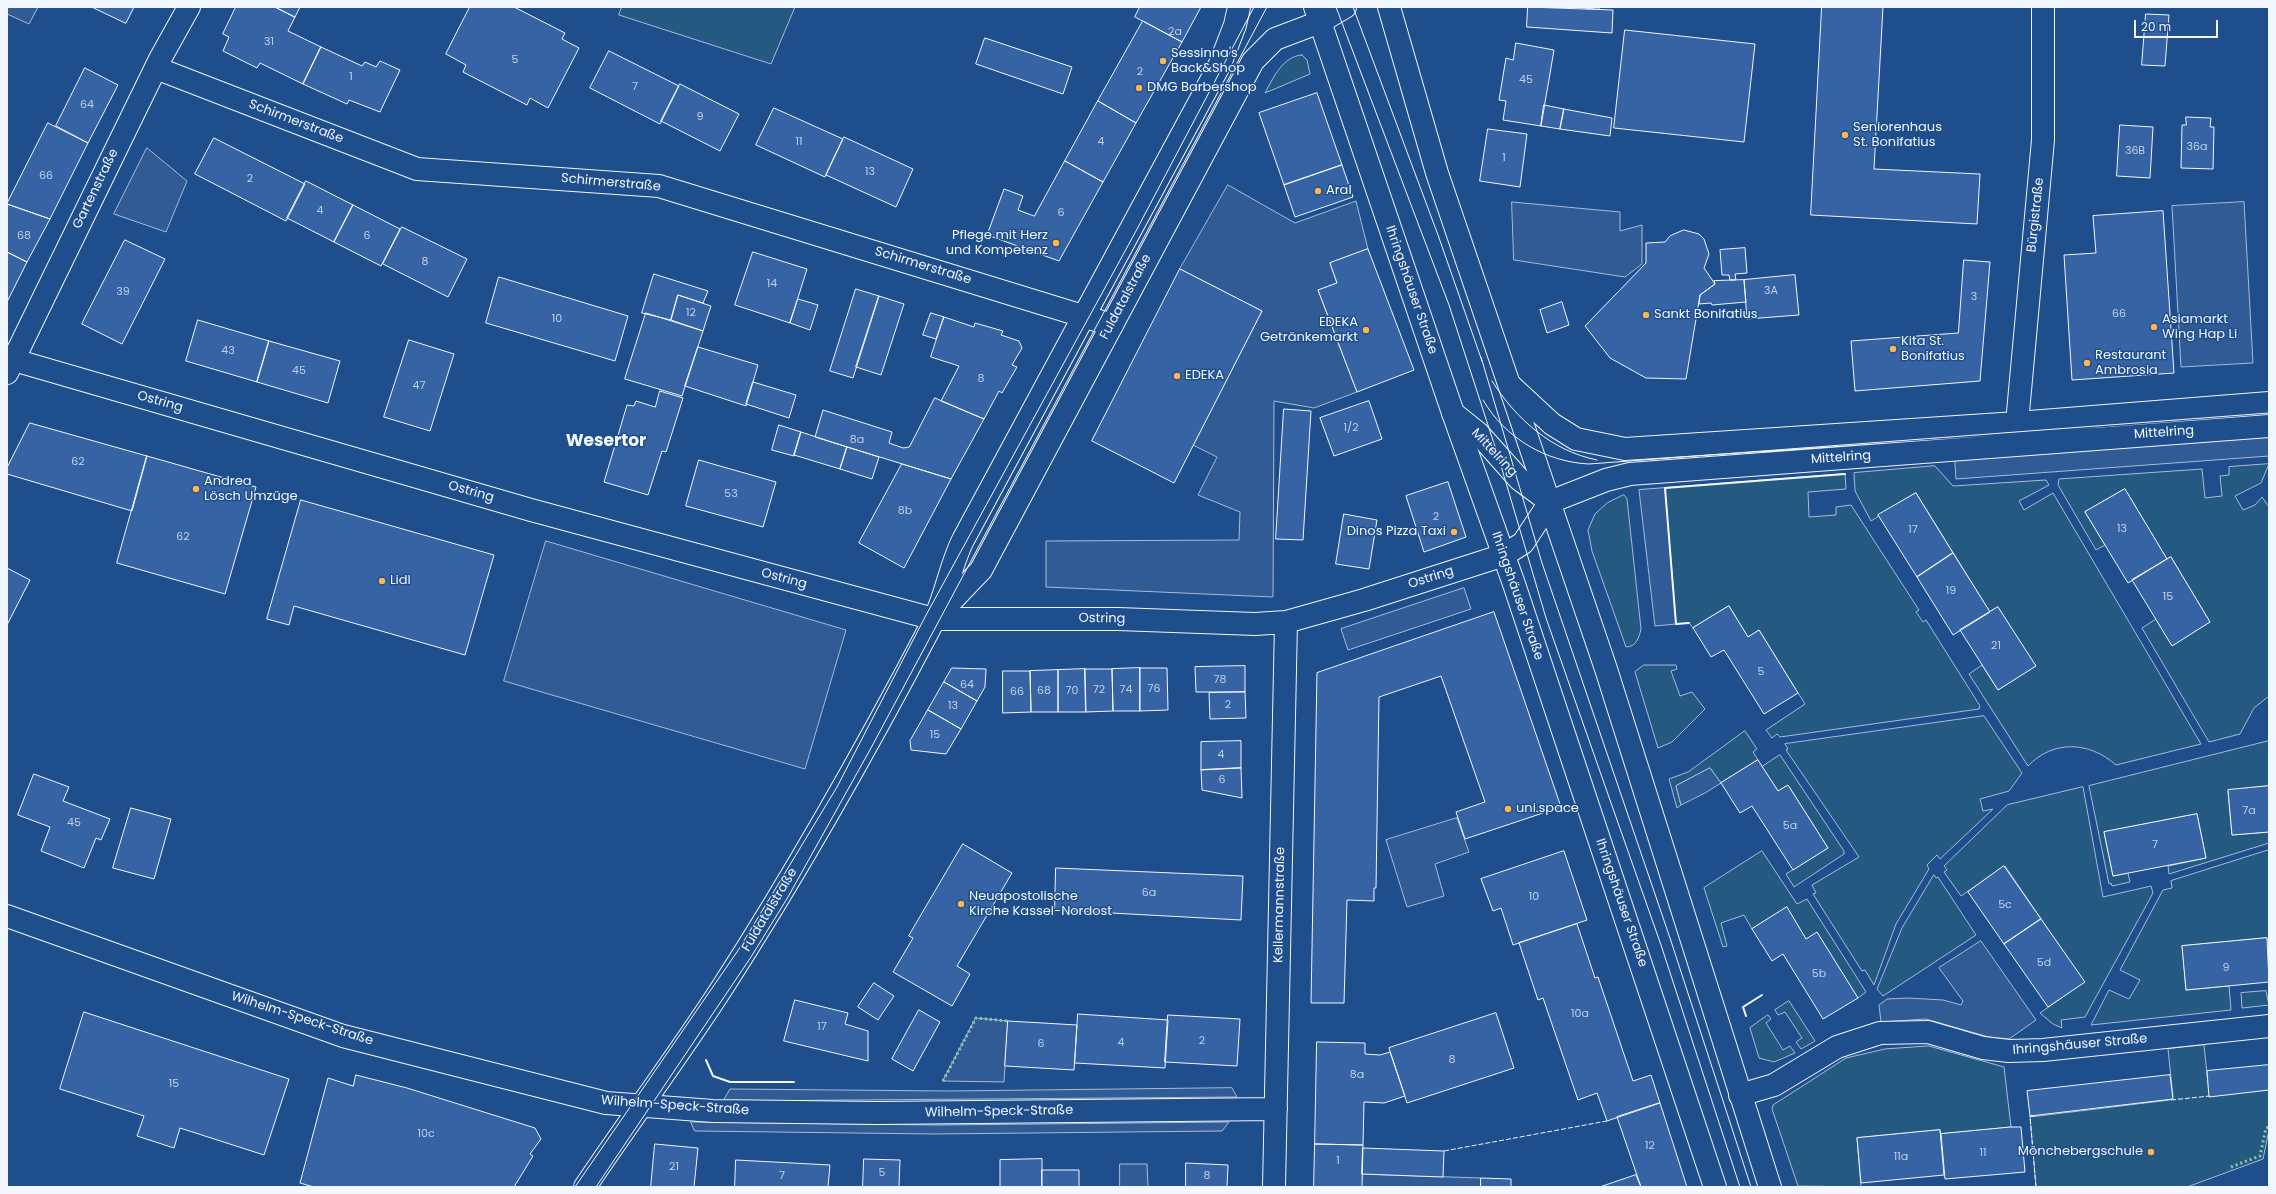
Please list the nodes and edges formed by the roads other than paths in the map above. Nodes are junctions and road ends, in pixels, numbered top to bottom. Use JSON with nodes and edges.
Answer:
{"nodes":[{"id":1,"x":189,"y":7,"type":"edge"},
{"id":2,"x":1239,"y":7,"type":"edge"},
{"id":3,"x":1345,"y":7,"type":"edge"},
{"id":4,"x":1389,"y":7,"type":"edge"},
{"id":5,"x":2043,"y":7,"type":"edge"},
{"id":6,"x":1317,"y":14,"type":"edge"},
{"id":7,"x":156,"y":68,"type":"junction"},
{"id":8,"x":1084,"y":316,"type":"junction"},
{"id":9,"x":1112,"y":324,"type":"junction"},
{"id":10,"x":9,"y":364,"type":"edge"},
{"id":11,"x":1511,"y":386,"type":"junction"},
{"id":12,"x":2269,"y":403,"type":"edge"},
{"id":13,"x":1453,"y":413,"type":"junction"},
{"id":14,"x":2017,"y":424,"type":"junction"},
{"id":15,"x":2269,"y":426,"type":"edge"},
{"id":16,"x":1550,"y":502,"type":"junction"},
{"id":17,"x":1504,"y":555,"type":"junction"},
{"id":18,"x":934,"y":619,"type":"junction"},
{"id":19,"x":1286,"y":622,"type":"junction"},
{"id":20,"x":7,"y":916,"type":"edge"},
{"id":21,"x":2269,"y":1026,"type":"edge"},
{"id":22,"x":1740,"y":1095,"type":"junction"},
{"id":23,"x":640,"y":1105,"type":"junction"},
{"id":24,"x":1276,"y":1109,"type":"junction"},
{"id":25,"x":585,"y":1187,"type":"edge"},
{"id":26,"x":1274,"y":1187,"type":"edge"},
{"id":27,"x":1715,"y":1187,"type":"edge"},
{"id":28,"x":1770,"y":1187,"type":"edge"}],
"edges":[{"from":1,"to":7,"type":"street","name":"Gartenstraße"},
{"from":2,"to":8,"type":"street","name":"Fuldatalstraße"},
{"from":3,"to":6,"type":"street","name":"Fuldatalstraße"},
{"from":4,"to":11,"type":"street"},
{"from":5,"to":14,"type":"street","name":"Bürgistraße"},
{"from":6,"to":9,"type":"street","name":"Fuldatalstraße"},
{"from":6,"to":13,"type":"street","name":"Ihringshäuser Straße"},
{"from":7,"to":8,"type":"street","name":"Schirmerstraße"},
{"from":7,"to":10,"type":"street","name":"Gartenstraße"},
{"from":8,"to":9,"type":"street","name":"Schirmerstraße"},
{"from":8,"to":18,"type":"street","name":"Fuldatalstraße"},
{"from":9,"to":18,"type":"street","name":"Fuldatalstraße"},
{"from":10,"to":18,"type":"street","name":"Ostring"},
{"from":11,"to":14,"type":"street","name":"Mittelring"},
{"from":11,"to":16,"type":"street"},
{"from":12,"to":14,"type":"street","name":"Mittelring"},
{"from":13,"to":16,"type":"street","name":"Mittelring"},
{"from":13,"to":17,"type":"street","name":"Ihringshäuser Straße"},
{"from":15,"to":16,"type":"street","name":"Mittelring"},
{"from":16,"to":17,"type":"street","name":"Ostring"},
{"from":16,"to":22,"type":"street"},
{"from":17,"to":19,"type":"street","name":"Ostring"},
{"from":17,"to":27,"type":"street","name":"Ihringshäuser Straße"},
{"from":18,"to":19,"type":"street","name":"Ostring"},
{"from":18,"to":23,"type":"street","name":"Fuldatalstraße"},
{"from":19,"to":24,"type":"street","name":"Kellermannstraße"},
{"from":20,"to":23,"type":"street","name":"Wilhelm-Speck-Straße"},
{"from":21,"to":22,"type":"street","name":"Ihringshäuser Straße"},
{"from":22,"to":28,"type":"street"},
{"from":23,"to":24,"type":"street","name":"Wilhelm-Speck-Straße"},
{"from":23,"to":25,"type":"street","name":"Fuldatalstraße"},
{"from":24,"to":26,"type":"street","name":"Kellermannstraße"}]}
